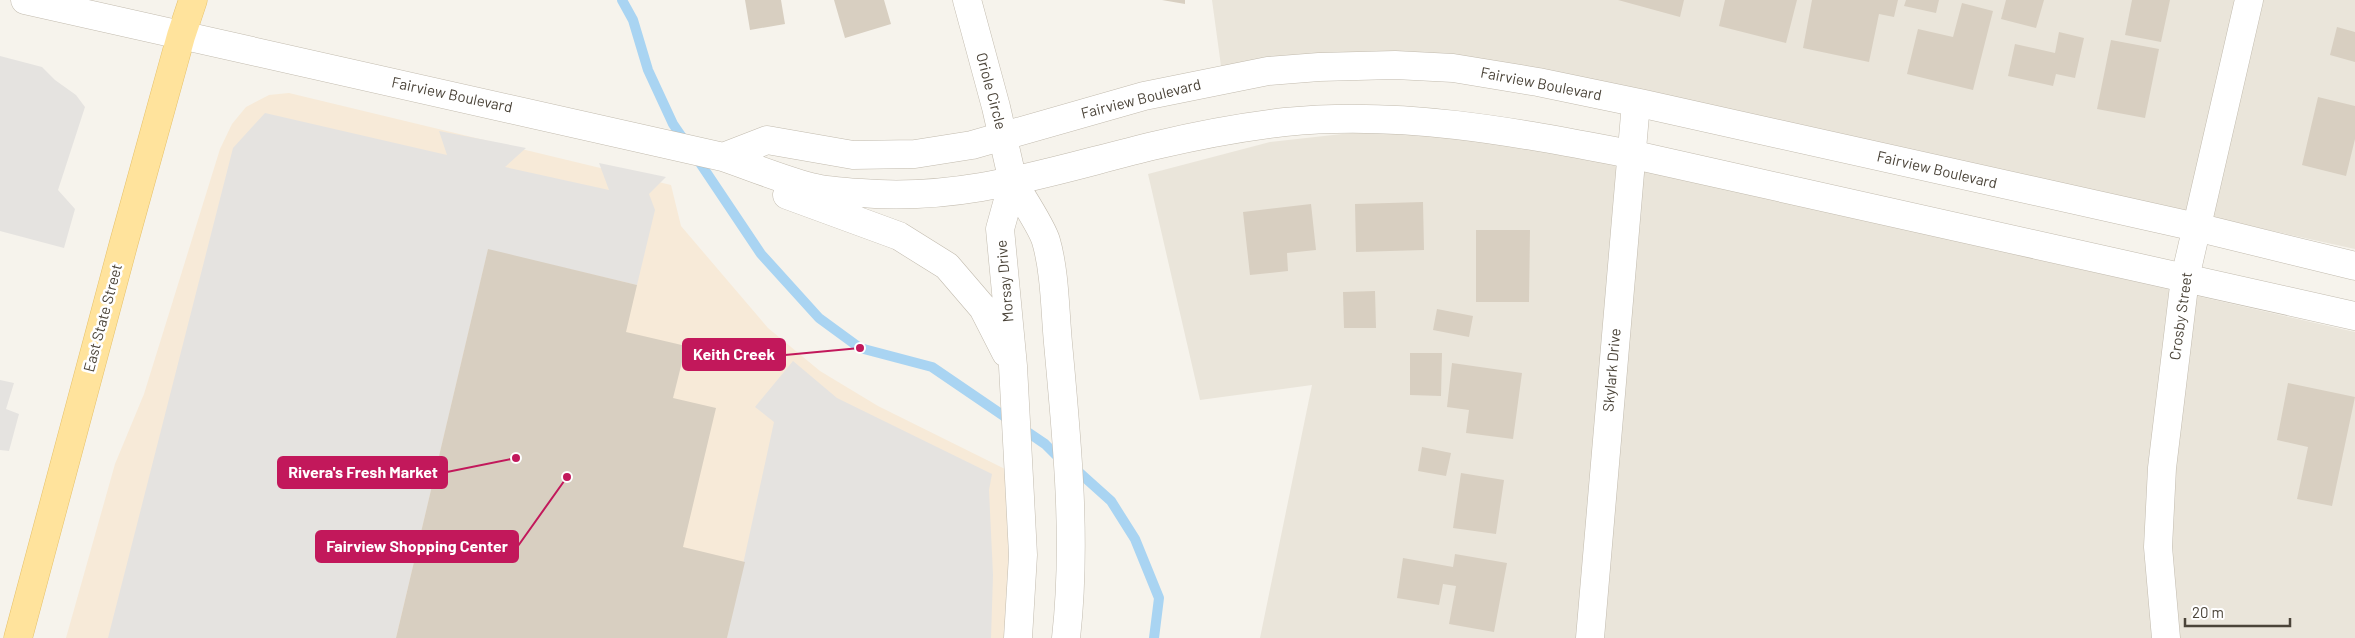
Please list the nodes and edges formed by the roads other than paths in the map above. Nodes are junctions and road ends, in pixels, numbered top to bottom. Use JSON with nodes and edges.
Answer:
{"nodes":[{"id":1,"x":25,"y":0,"type":"edge"},
{"id":2,"x":193,"y":0,"type":"edge"},
{"id":3,"x":967,"y":0,"type":"edge"},
{"id":4,"x":2249,"y":0,"type":"edge"},
{"id":5,"x":181,"y":36,"type":"junction"},
{"id":6,"x":1636,"y":103,"type":"junction"},
{"id":7,"x":1003,"y":136,"type":"junction"},
{"id":8,"x":1630,"y":154,"type":"junction"},
{"id":9,"x":723,"y":157,"type":"junction"},
{"id":10,"x":1013,"y":182,"type":"junction"},
{"id":11,"x":2196,"y":227,"type":"junction"},
{"id":12,"x":2355,"y":266,"type":"edge"},
{"id":13,"x":2184,"y":278,"type":"junction"},
{"id":14,"x":2355,"y":316,"type":"edge"},
{"id":15,"x":1013,"y":366,"type":"junction"},
{"id":16,"x":18,"y":638,"type":"edge"},
{"id":17,"x":1018,"y":638,"type":"edge"},
{"id":18,"x":1066,"y":638,"type":"edge"},
{"id":19,"x":1590,"y":638,"type":"edge"},
{"id":20,"x":2166,"y":638,"type":"edge"}],
"edges":[{"from":1,"to":5,"type":"street","name":"Fairview Boulevard"},
{"from":2,"to":5,"type":"main road","name":"East State Street"},
{"from":3,"to":7,"type":"street","name":"Oriole Circle"},
{"from":4,"to":11,"type":"street","name":"Crosby Street"},
{"from":5,"to":9,"type":"street","name":"Fairview Boulevard"},
{"from":5,"to":16,"type":"main road","name":"East State Street"},
{"from":6,"to":7,"type":"street","name":"Fairview Boulevard"},
{"from":6,"to":8,"type":"street","name":"Skylark Drive"},
{"from":6,"to":11,"type":"street","name":"Fairview Boulevard"},
{"from":7,"to":9,"type":"street","name":"Fairview Boulevard"},
{"from":7,"to":10,"type":"street","name":"Oriole Circle"},
{"from":8,"to":10,"type":"street","name":"Fairview Boulevard"},
{"from":8,"to":13,"type":"street","name":"Fairview Boulevard"},
{"from":8,"to":19,"type":"street","name":"Skylark Drive"},
{"from":9,"to":10,"type":"street","name":"Fairview Boulevard"},
{"from":9,"to":15,"type":"street"},
{"from":10,"to":15,"type":"street","name":"Morsay Drive"},
{"from":10,"to":18,"type":"street"},
{"from":11,"to":12,"type":"street","name":"Fairview Boulevard"},
{"from":11,"to":13,"type":"street","name":"Crosby Street"},
{"from":13,"to":14,"type":"street","name":"Fairview Boulevard"},
{"from":13,"to":20,"type":"street","name":"Crosby Street"},
{"from":15,"to":17,"type":"street","name":"Morsay Drive"}]}
